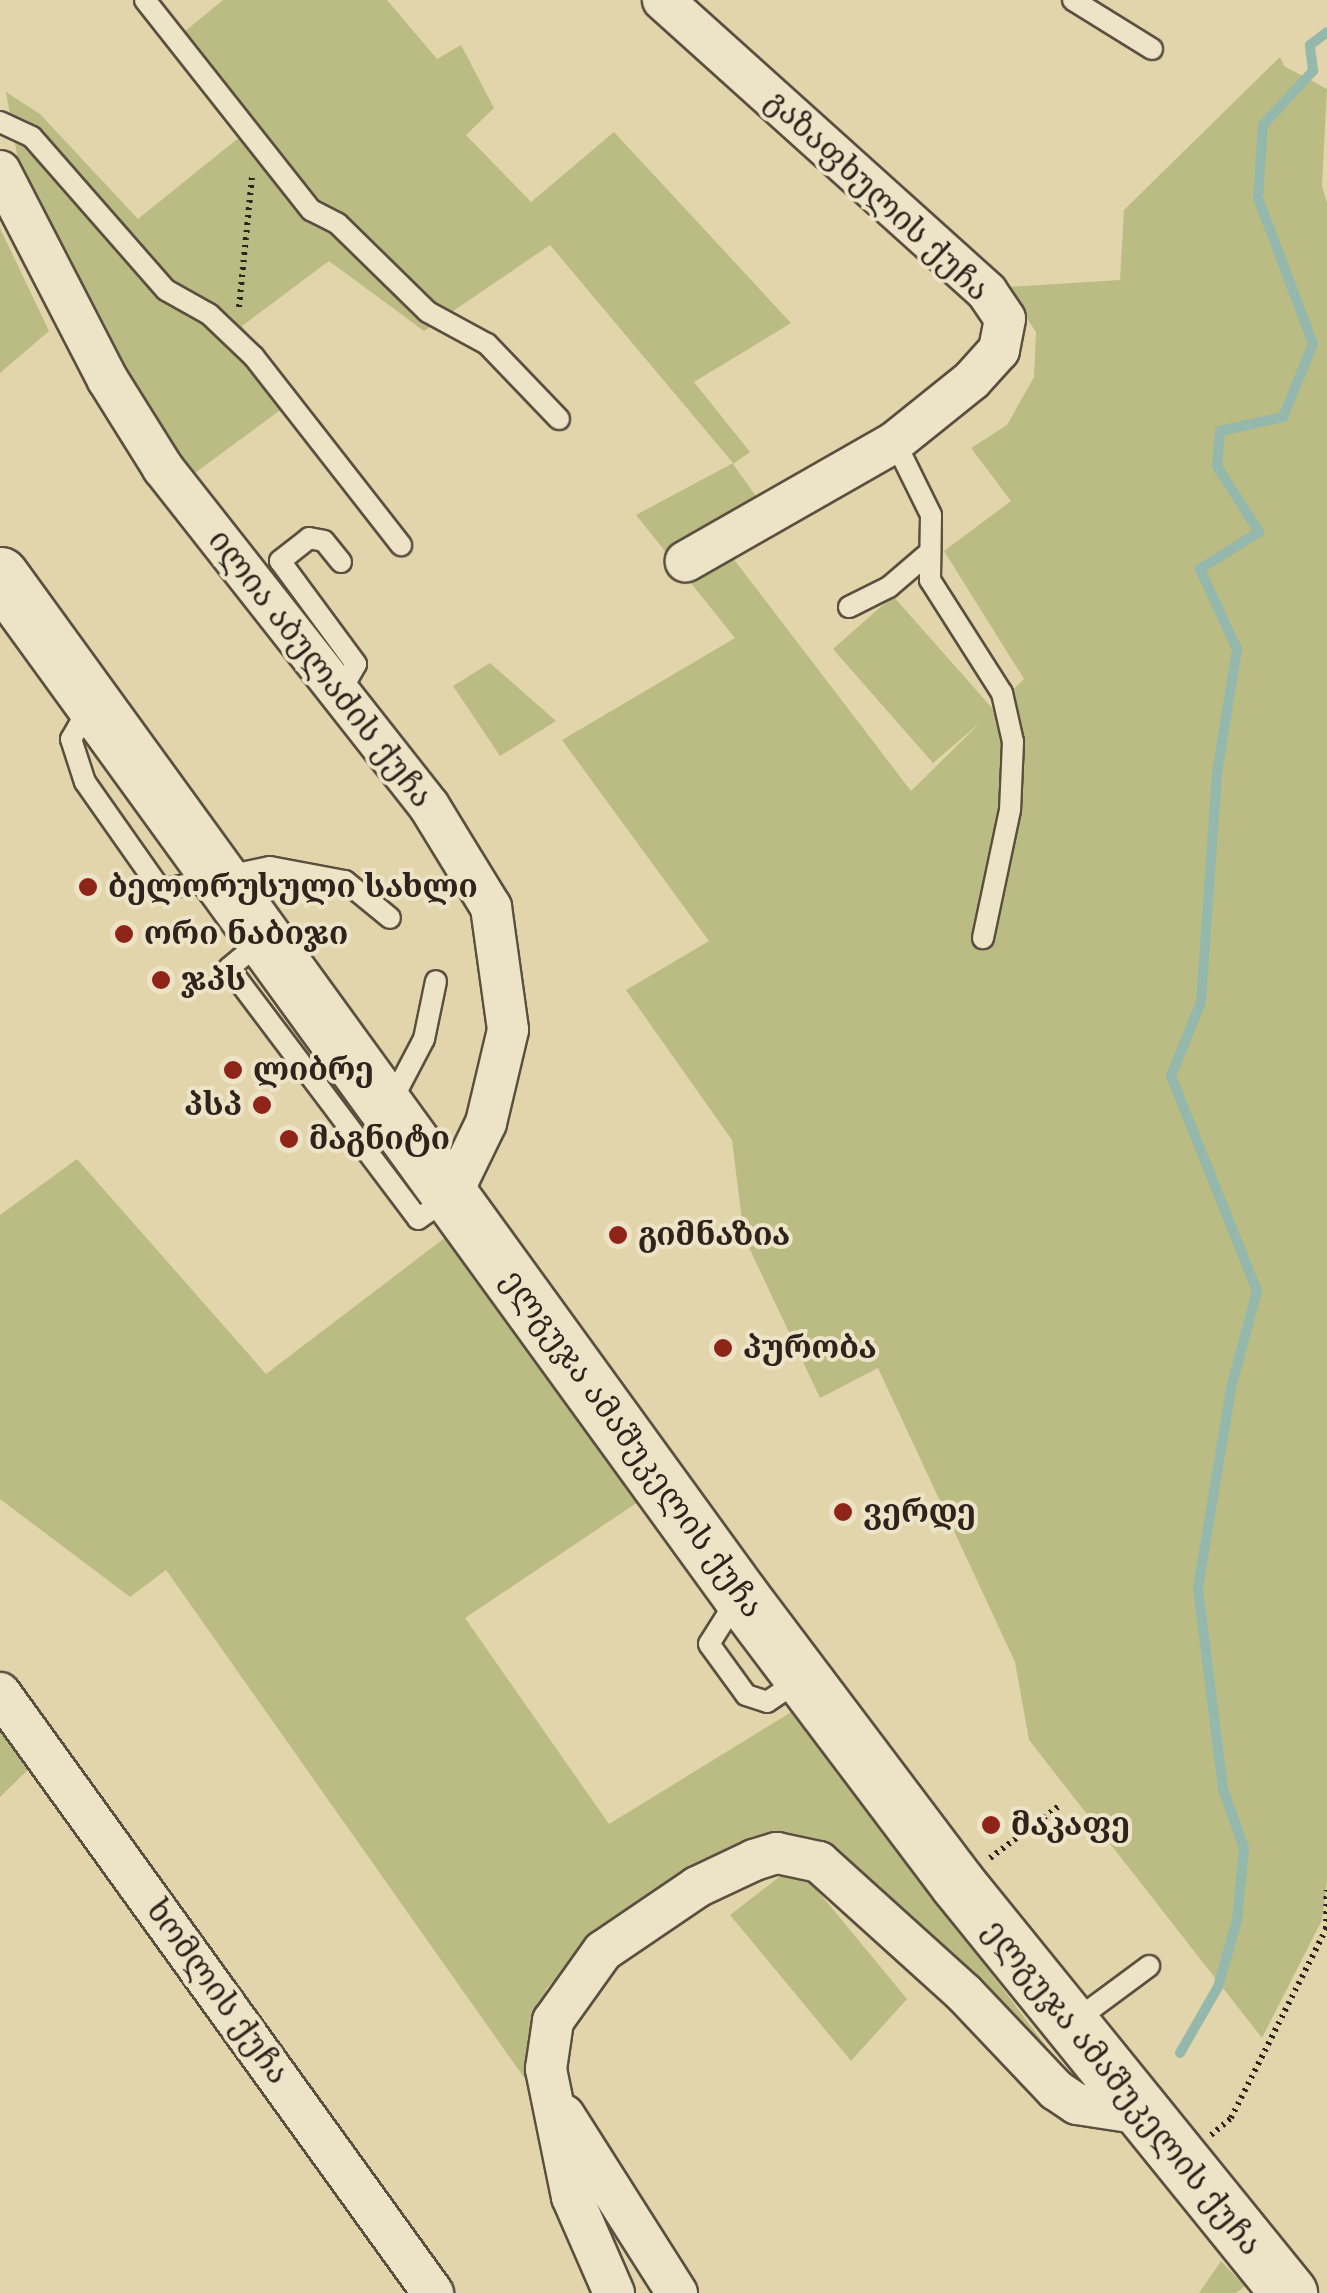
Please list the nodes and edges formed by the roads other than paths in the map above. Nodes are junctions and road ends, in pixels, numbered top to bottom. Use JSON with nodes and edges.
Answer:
{"nodes":[{"id":1,"x":145,"y":0,"type":"edge"},
{"id":2,"x":663,"y":0,"type":"edge"},
{"id":3,"x":1073,"y":0,"type":"edge"},
{"id":4,"x":1152,"y":49,"type":"dead end"},
{"id":5,"x":0,"y":122,"type":"edge"},
{"id":6,"x":0,"y":170,"type":"edge"},
{"id":7,"x":559,"y":419,"type":"dead end"},
{"id":8,"x":894,"y":442,"type":"junction"},
{"id":9,"x":402,"y":544,"type":"dead end"},
{"id":10,"x":930,"y":552,"type":"junction"},
{"id":11,"x":342,"y":562,"type":"dead end"},
{"id":12,"x":686,"y":562,"type":"dead end"},
{"id":13,"x":0,"y":575,"type":"edge"},
{"id":14,"x":849,"y":607,"type":"dead end"},
{"id":15,"x":340,"y":692,"type":"junction"},
{"id":16,"x":221,"y":876,"type":"junction"},
{"id":17,"x":390,"y":918,"type":"dead end"},
{"id":18,"x":266,"y":938,"type":"junction"},
{"id":19,"x":983,"y":938,"type":"dead end"},
{"id":20,"x":436,"y":982,"type":"dead end"},
{"id":21,"x":388,"y":1109,"type":"junction"},
{"id":22,"x":451,"y":1196,"type":"junction"},
{"id":23,"x":0,"y":1693,"type":"edge"},
{"id":24,"x":1149,"y":1966,"type":"dead end"},
{"id":25,"x":1071,"y":2024,"type":"junction"},
{"id":26,"x":549,"y":2092,"type":"junction"},
{"id":27,"x":1142,"y":2114,"type":"junction"},
{"id":28,"x":433,"y":2293,"type":"edge"},
{"id":29,"x":614,"y":2293,"type":"edge"},
{"id":30,"x":678,"y":2293,"type":"edge"},
{"id":31,"x":1289,"y":2293,"type":"edge"}],
"edges":[{"from":1,"to":7,"type":"lane"},
{"from":2,"to":8,"type":"street","name":"გაზაფხულის ქუჩა"},
{"from":3,"to":4,"type":"lane"},
{"from":5,"to":9,"type":"lane"},
{"from":6,"to":15,"type":"street","name":"ილია აბულაძის ქუჩა"},
{"from":8,"to":10,"type":"lane"},
{"from":8,"to":12,"type":"street","name":"გაზაფხულის ქუჩა"},
{"from":10,"to":14,"type":"lane"},
{"from":10,"to":19,"type":"lane"},
{"from":11,"to":15,"type":"lane"},
{"from":13,"to":16,"type":"main road","name":"ელგუჯა ამაშუკელის ქუჩა"},
{"from":15,"to":22,"type":"street","name":"ილია აბულაძის ქუჩა"},
{"from":16,"to":17,"type":"lane"},
{"from":16,"to":18,"type":"main road","name":"ელგუჯა ამაშუკელის ქუჩა"},
{"from":18,"to":21,"type":"main road","name":"ელგუჯა ამაშუკელის ქუჩა"},
{"from":18,"to":22,"type":"lane"},
{"from":20,"to":21,"type":"lane"},
{"from":21,"to":22,"type":"main road","name":"ელგუჯა ამაშუკელის ქუჩა"},
{"from":22,"to":25,"type":"main road","name":"ელგუჯა ამაშუკელის ქუჩა"},
{"from":23,"to":28,"type":"street","name":"ხომლის ქუჩა"},
{"from":24,"to":25,"type":"lane"},
{"from":25,"to":27,"type":"main road","name":"ელგუჯა ამაშუკელის ქუჩა"},
{"from":26,"to":27,"type":"street"},
{"from":26,"to":29,"type":"street"},
{"from":26,"to":30,"type":"street"},
{"from":27,"to":31,"type":"main road","name":"ელგუჯა ამაშუკელის ქუჩა"}]}
